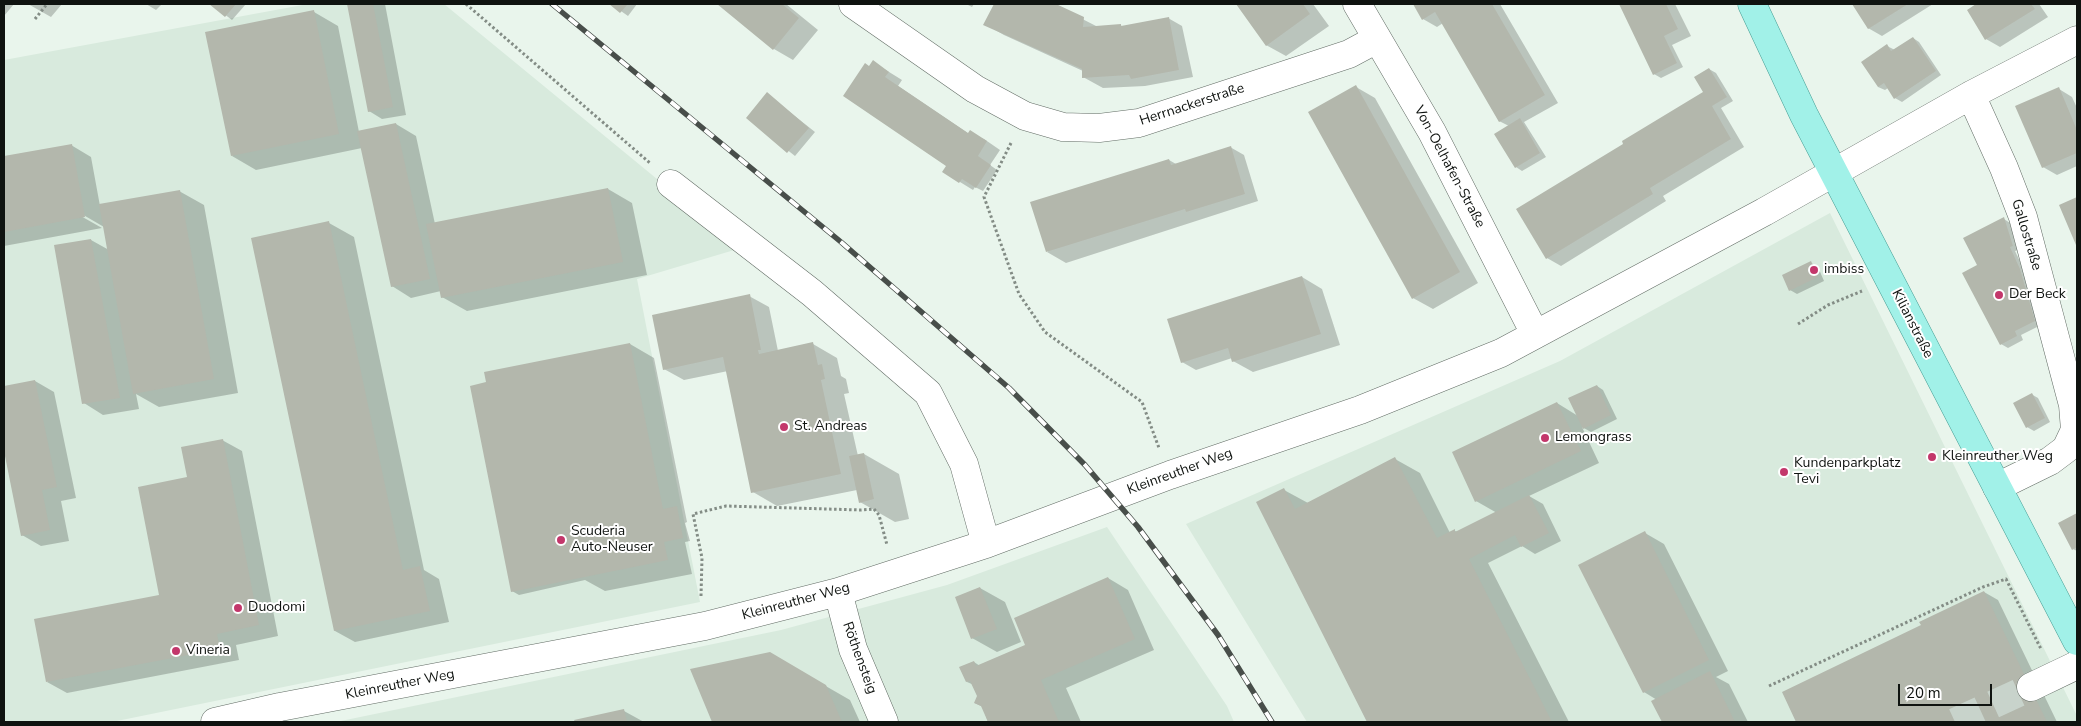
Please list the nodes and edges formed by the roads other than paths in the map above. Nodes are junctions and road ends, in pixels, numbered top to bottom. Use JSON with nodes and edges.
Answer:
{"nodes":[{"id":1,"x":853,"y":4,"type":"edge"},
{"id":2,"x":1357,"y":4,"type":"edge"},
{"id":3,"x":1752,"y":4,"type":"edge"},
{"id":4,"x":1377,"y":39,"type":"junction"},
{"id":5,"x":2077,"y":40,"type":"edge"},
{"id":6,"x":1971,"y":95,"type":"junction"},
{"id":7,"x":1834,"y":172,"type":"junction"},
{"id":8,"x":671,"y":184,"type":"road end"},
{"id":9,"x":1535,"y":334,"type":"junction"},
{"id":10,"x":1997,"y":488,"type":"junction"},
{"id":11,"x":986,"y":544,"type":"junction"},
{"id":12,"x":838,"y":592,"type":"junction"},
{"id":13,"x":2077,"y":641,"type":"edge"},
{"id":14,"x":215,"y":722,"type":"edge"},
{"id":15,"x":884,"y":722,"type":"edge"}],
"edges":[{"from":1,"to":4,"type":"street","name":"Herrnackerstraße"},
{"from":2,"to":4,"type":"street","name":"Von-Oelhafen-Straße"},
{"from":3,"to":7,"type":"main road","name":"Kilianstraße"},
{"from":4,"to":9,"type":"street","name":"Von-Oelhafen-Straße"},
{"from":5,"to":6,"type":"street","name":"Kleinreuther Weg"},
{"from":6,"to":7,"type":"street","name":"Kleinreuther Weg"},
{"from":6,"to":10,"type":"street","name":"Gallostraße"},
{"from":7,"to":9,"type":"street","name":"Kleinreuther Weg"},
{"from":7,"to":10,"type":"main road","name":"Kilianstraße"},
{"from":8,"to":11,"type":"street"},
{"from":9,"to":11,"type":"street","name":"Kleinreuther Weg"},
{"from":10,"to":13,"type":"main road","name":"Kilianstraße"},
{"from":11,"to":12,"type":"street","name":"Kleinreuther Weg"},
{"from":12,"to":14,"type":"street","name":"Kleinreuther Weg"},
{"from":12,"to":15,"type":"street","name":"Röthensteig"}]}
